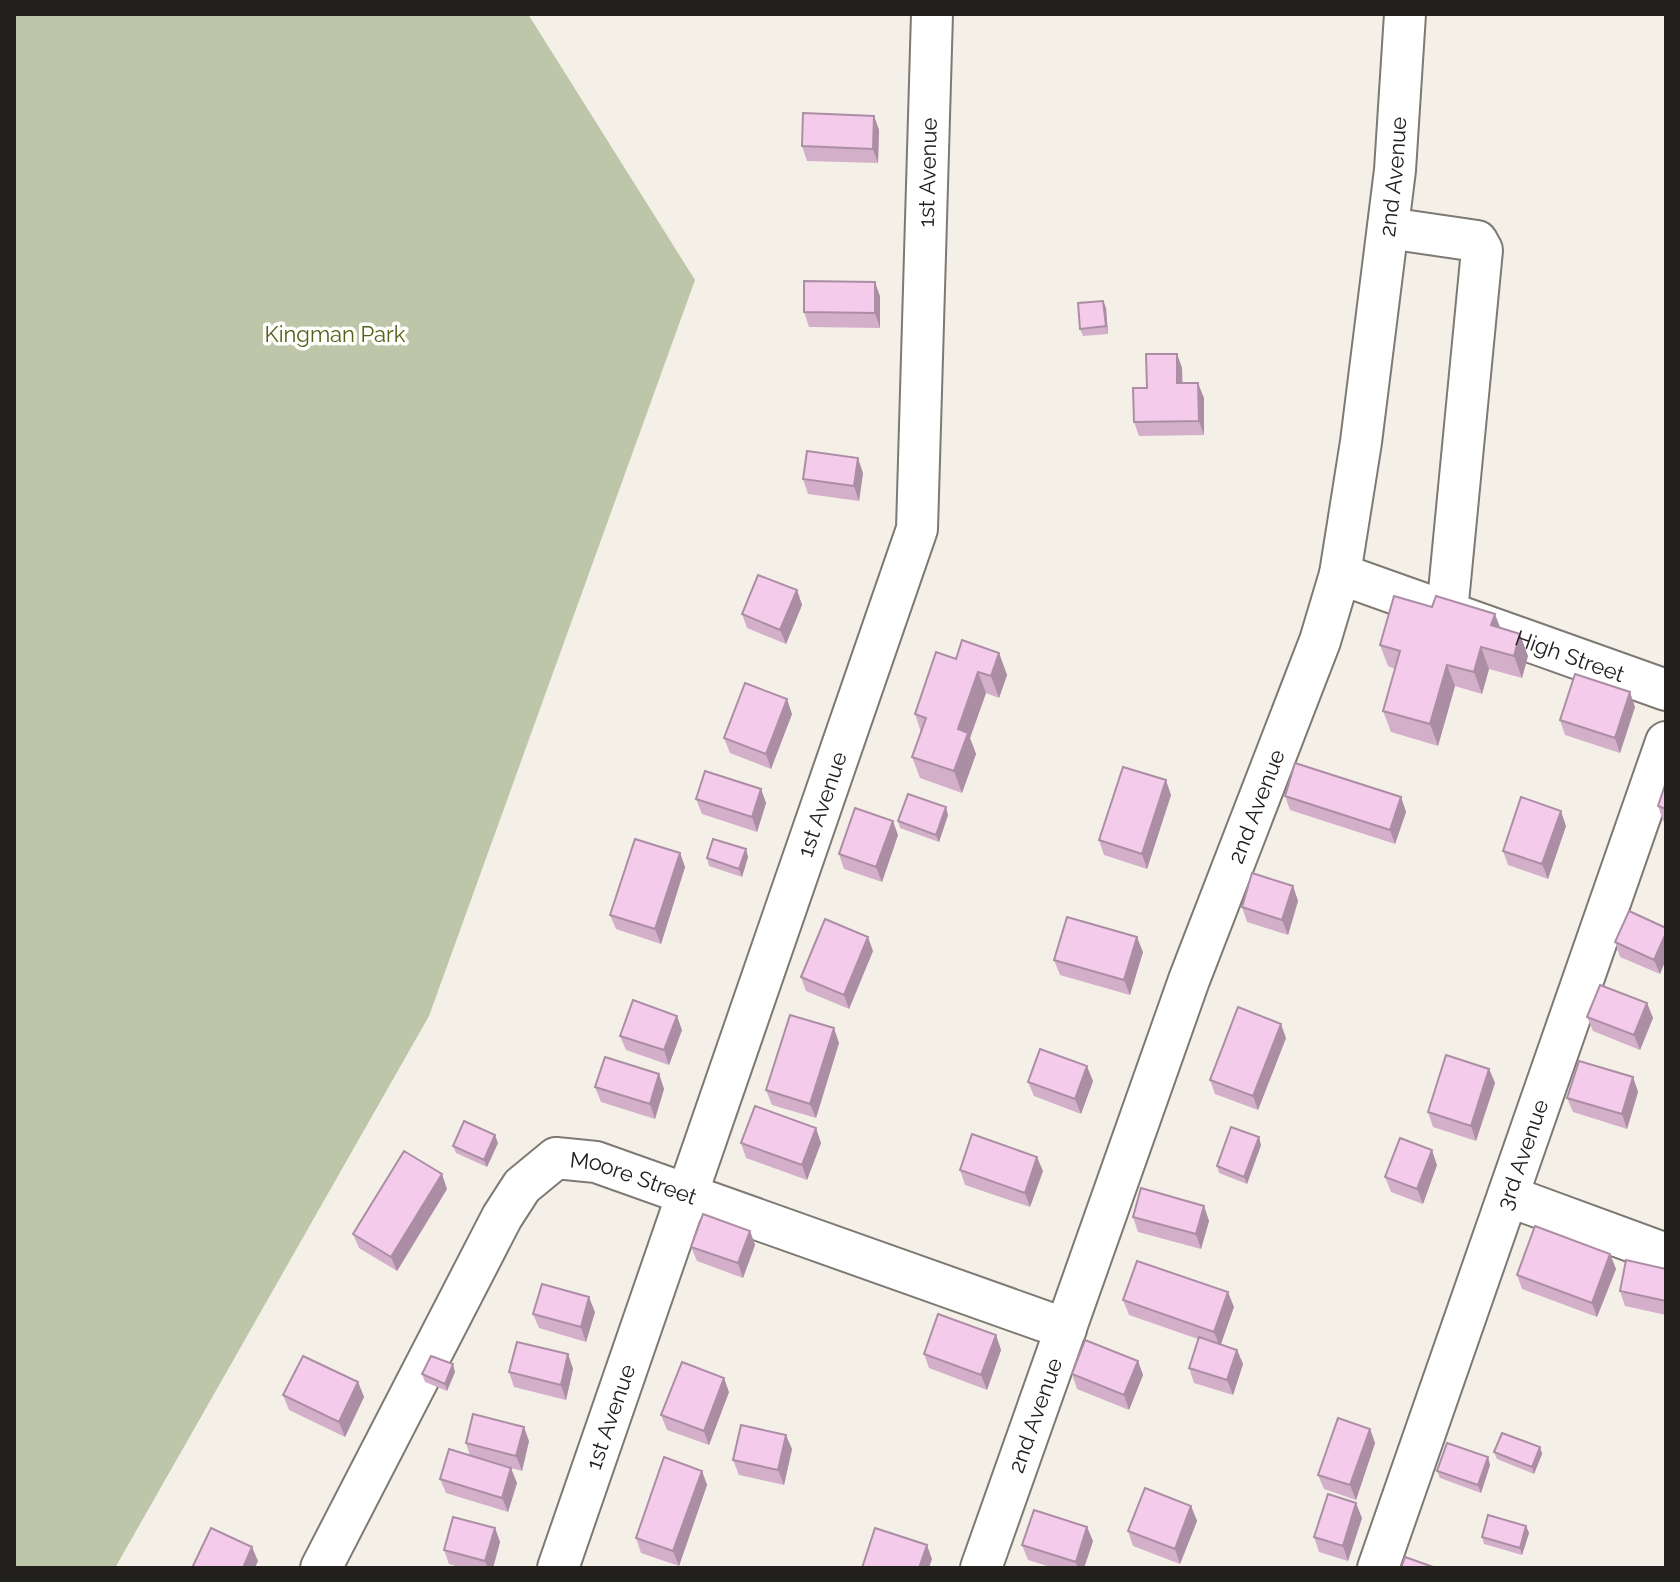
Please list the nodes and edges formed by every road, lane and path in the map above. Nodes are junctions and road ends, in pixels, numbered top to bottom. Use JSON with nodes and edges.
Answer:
{"nodes":[{"id":1,"x":932,"y":14,"type":"edge"},
{"id":2,"x":1405,"y":14,"type":"edge"},
{"id":3,"x":1388,"y":228,"type":"junction"},
{"id":4,"x":1340,"y":574,"type":"junction"},
{"id":5,"x":1447,"y":612,"type":"junction"},
{"id":6,"x":1666,"y":690,"type":"edge"},
{"id":7,"x":1666,"y":742,"type":"edge"},
{"id":8,"x":686,"y":1196,"type":"junction"},
{"id":9,"x":1508,"y":1196,"type":"junction"},
{"id":10,"x":1666,"y":1254,"type":"edge"},
{"id":11,"x":1066,"y":1329,"type":"junction"},
{"id":12,"x":321,"y":1568,"type":"edge"},
{"id":13,"x":558,"y":1568,"type":"edge"},
{"id":14,"x":981,"y":1568,"type":"edge"},
{"id":15,"x":1378,"y":1568,"type":"edge"}],
"edges":[{"from":1,"to":8,"type":"street","name":"1st Avenue"},
{"from":2,"to":3,"type":"street","name":"2nd Avenue"},
{"from":3,"to":4,"type":"street","name":"2nd Avenue"},
{"from":3,"to":5,"type":"street"},
{"from":4,"to":5,"type":"street","name":"High Street"},
{"from":4,"to":11,"type":"street","name":"2nd Avenue"},
{"from":5,"to":6,"type":"street","name":"High Street"},
{"from":7,"to":9,"type":"street","name":"3rd Avenue"},
{"from":8,"to":11,"type":"street","name":"Moore Street"},
{"from":8,"to":12,"type":"street","name":"Moore Street"},
{"from":8,"to":13,"type":"street","name":"1st Avenue"},
{"from":9,"to":10,"type":"street"},
{"from":9,"to":15,"type":"street","name":"3rd Avenue"},
{"from":11,"to":14,"type":"street","name":"2nd Avenue"}]}
